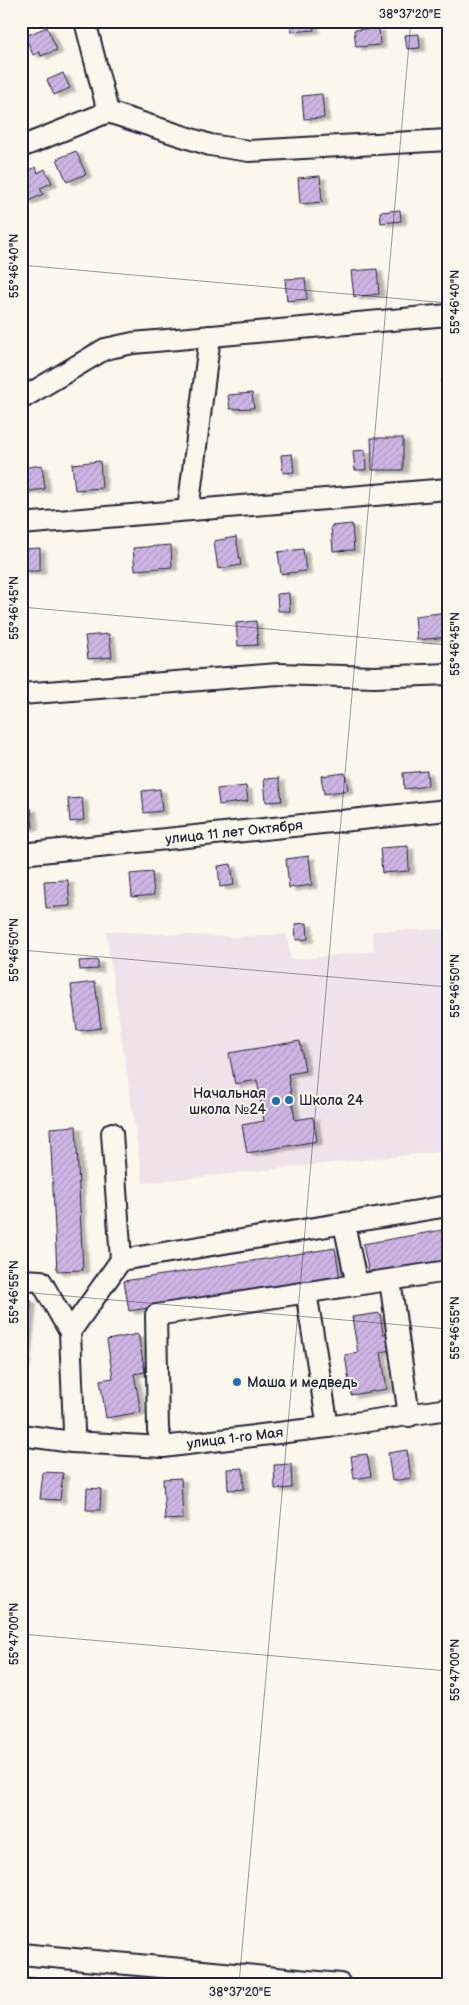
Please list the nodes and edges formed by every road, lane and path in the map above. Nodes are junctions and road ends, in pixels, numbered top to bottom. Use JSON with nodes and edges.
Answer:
{"nodes":[{"id":1,"x":86,"y":21,"type":"edge"},
{"id":2,"x":108,"y":112,"type":"junction"},
{"id":3,"x":448,"y":140,"type":"edge"},
{"id":4,"x":21,"y":147,"type":"edge"},
{"id":5,"x":448,"y":315,"type":"edge"},
{"id":6,"x":210,"y":336,"type":"junction"},
{"id":7,"x":21,"y":399,"type":"edge"},
{"id":8,"x":448,"y":488,"type":"edge"},
{"id":9,"x":188,"y":510,"type":"junction"},
{"id":10,"x":21,"y":524,"type":"edge"},
{"id":11,"x":448,"y":674,"type":"edge"},
{"id":12,"x":21,"y":694,"type":"edge"},
{"id":13,"x":448,"y":810,"type":"edge"},
{"id":14,"x":21,"y":854,"type":"edge"},
{"id":15,"x":112,"y":1133,"type":"dead end"},
{"id":16,"x":448,"y":1206,"type":"edge"},
{"id":17,"x":344,"y":1224,"type":"junction"},
{"id":18,"x":122,"y":1260,"type":"junction"},
{"id":19,"x":448,"y":1272,"type":"edge"},
{"id":20,"x":21,"y":1280,"type":"edge"},
{"id":21,"x":390,"y":1280,"type":"junction"},
{"id":22,"x":357,"y":1285,"type":"junction"},
{"id":23,"x":306,"y":1292,"type":"junction"},
{"id":24,"x":70,"y":1332,"type":"junction"},
{"id":25,"x":448,"y":1409,"type":"edge"},
{"id":26,"x":409,"y":1416,"type":"junction"},
{"id":27,"x":328,"y":1427,"type":"junction"},
{"id":28,"x":21,"y":1435,"type":"edge"},
{"id":29,"x":72,"y":1442,"type":"junction"},
{"id":30,"x":163,"y":1447,"type":"junction"},
{"id":31,"x":21,"y":1954,"type":"edge"},
{"id":32,"x":340,"y":1984,"type":"edge"}],
"edges":[{"from":1,"to":2,"type":"street"},
{"from":2,"to":3,"type":"street"},
{"from":2,"to":4,"type":"street"},
{"from":5,"to":6,"type":"street"},
{"from":6,"to":7,"type":"street"},
{"from":6,"to":9,"type":"street"},
{"from":8,"to":9,"type":"street"},
{"from":9,"to":10,"type":"street"},
{"from":11,"to":12,"type":"street"},
{"from":13,"to":14,"type":"street","name":"улица 11 лет Октября"},
{"from":15,"to":18,"type":"street"},
{"from":16,"to":17,"type":"street"},
{"from":17,"to":18,"type":"street"},
{"from":17,"to":22,"type":"street"},
{"from":18,"to":24,"type":"street"},
{"from":19,"to":21,"type":"street"},
{"from":20,"to":24,"type":"street"},
{"from":21,"to":22,"type":"street"},
{"from":21,"to":26,"type":"street"},
{"from":22,"to":23,"type":"street"},
{"from":23,"to":27,"type":"street"},
{"from":23,"to":30,"type":"street"},
{"from":24,"to":29,"type":"street"},
{"from":25,"to":26,"type":"street","name":"улица 1-го Мая"},
{"from":26,"to":27,"type":"street","name":"улица 1-го Мая"},
{"from":27,"to":30,"type":"street","name":"улица 1-го Мая"},
{"from":28,"to":29,"type":"street","name":"улица 1-го Мая"},
{"from":29,"to":30,"type":"street","name":"улица 1-го Мая"},
{"from":31,"to":32,"type":"street"}]}
